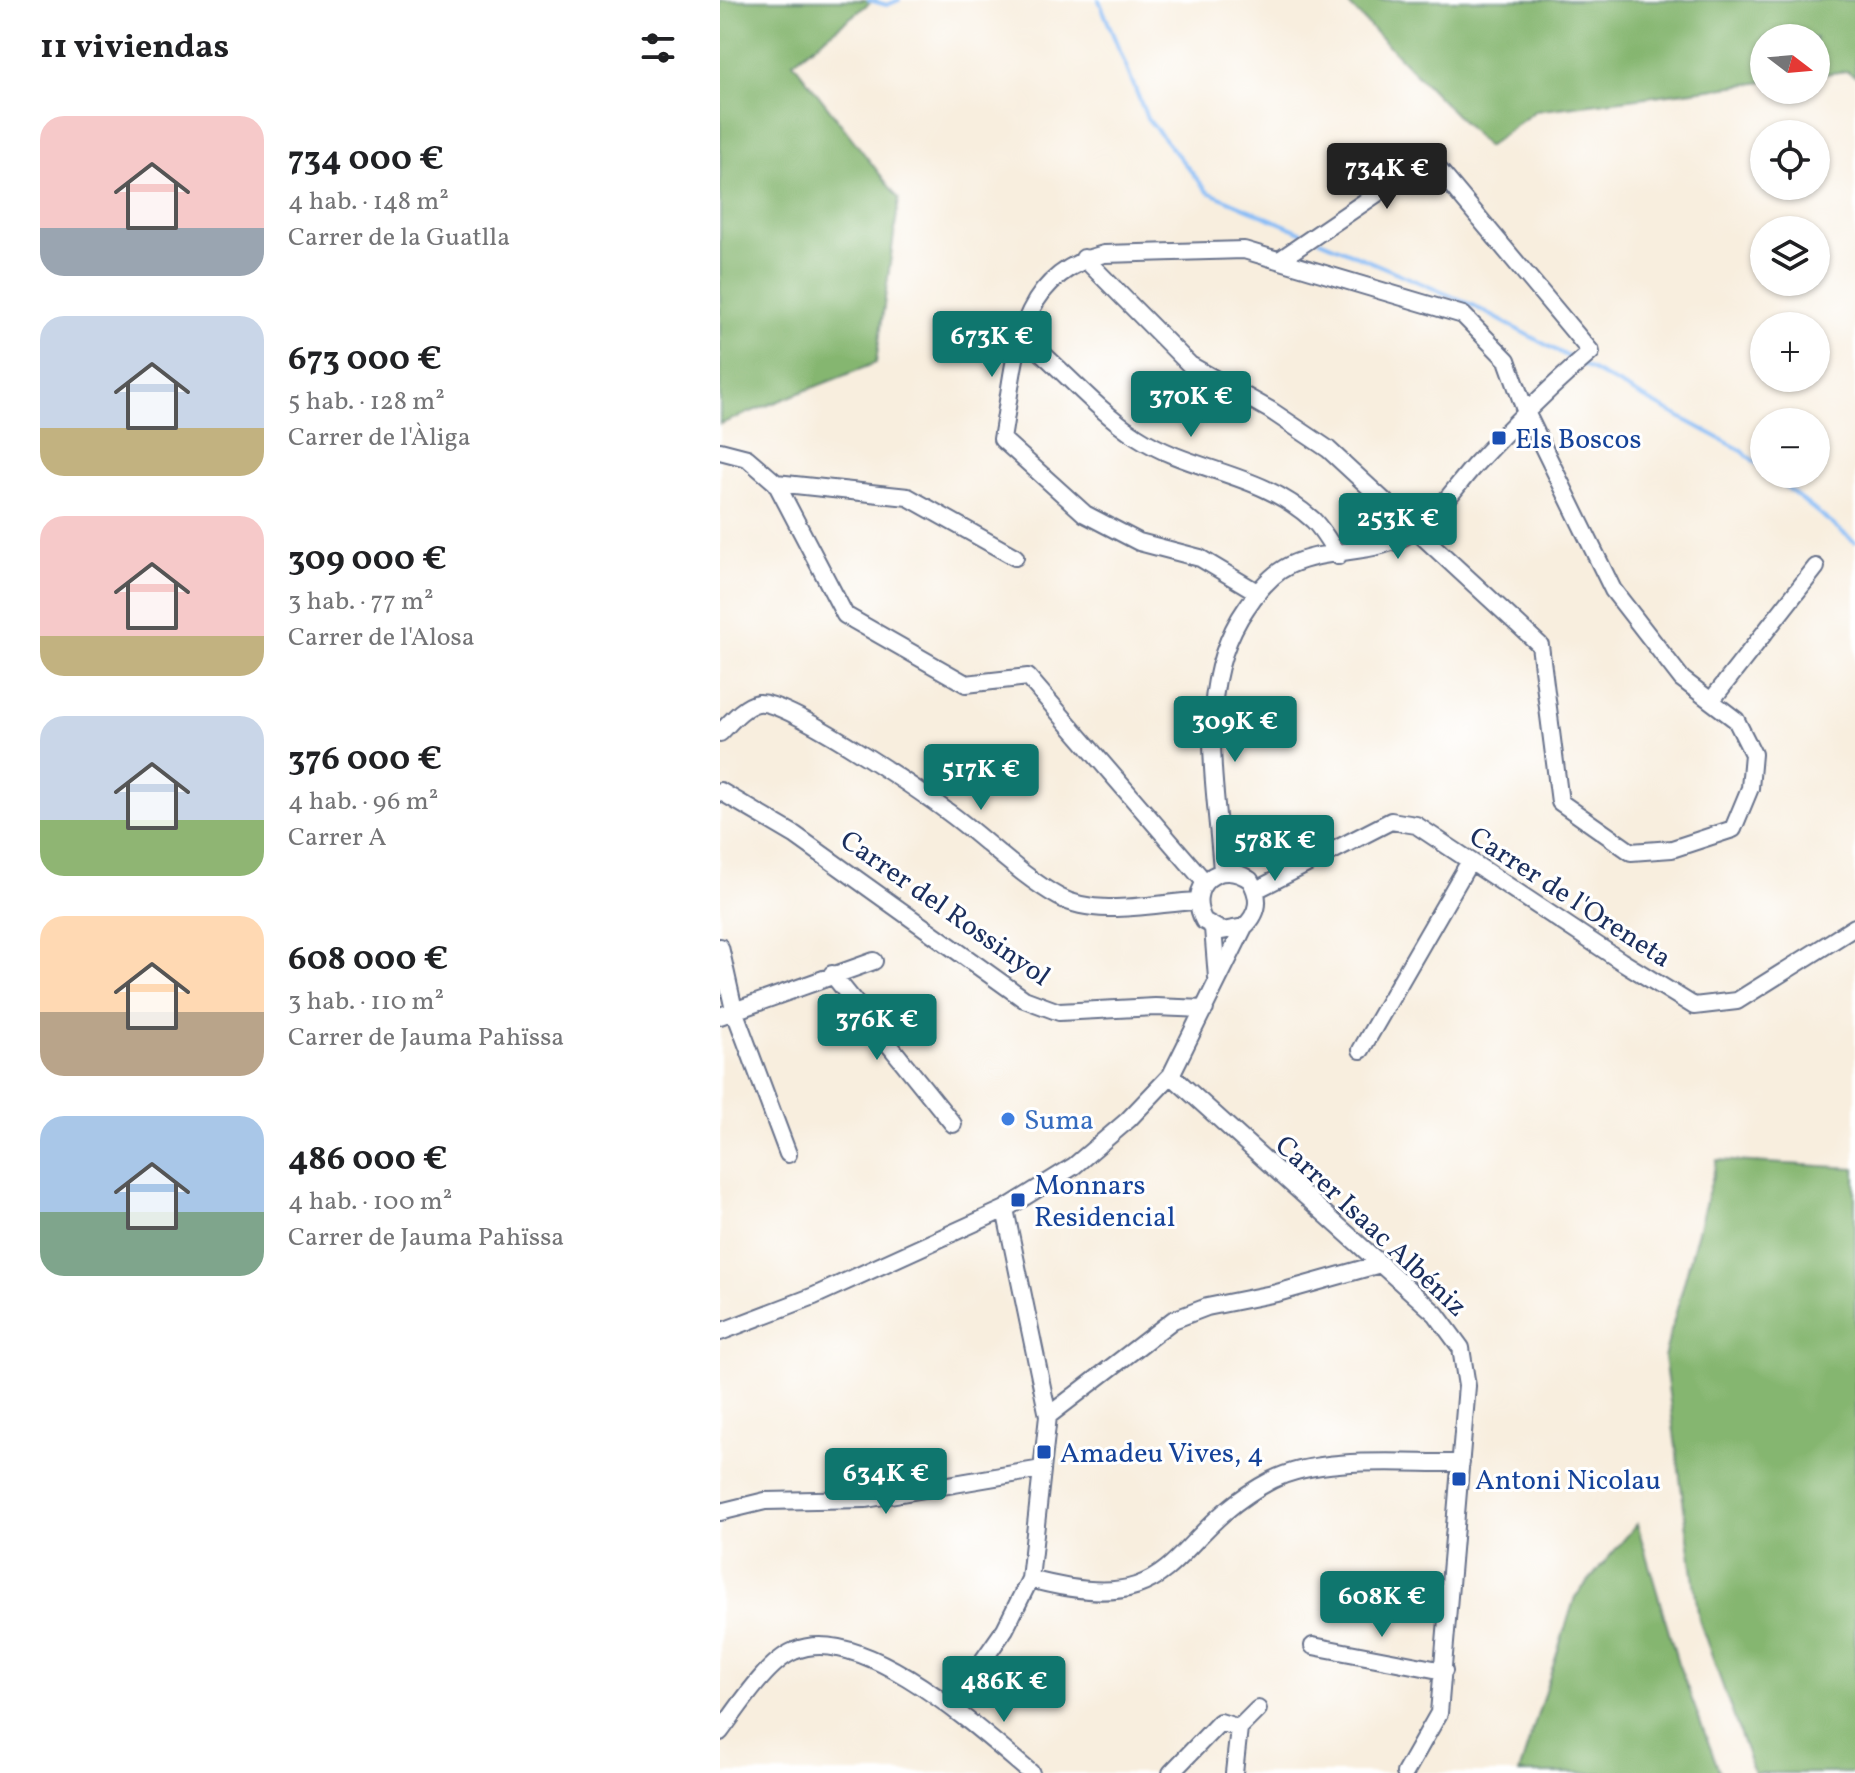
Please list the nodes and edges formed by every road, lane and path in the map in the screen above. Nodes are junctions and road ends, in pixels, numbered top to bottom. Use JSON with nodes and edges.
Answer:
{"nodes":[{"id":1,"x":1084,"y":258,"type":"junction"},
{"id":2,"x":1281,"y":259,"type":"junction"},
{"id":3,"x":1021,"y":335,"type":"junction"},
{"id":4,"x":1525,"y":410,"type":"junction"},
{"id":5,"x":720,"y":451,"type":"edge"},
{"id":6,"x":776,"y":483,"type":"junction"},
{"id":7,"x":1417,"y":529,"type":"junction"},
{"id":8,"x":1338,"y":556,"type":"junction"},
{"id":9,"x":1015,"y":557,"type":"dead end"},
{"id":10,"x":1816,"y":567,"type":"dead end"},
{"id":11,"x":1257,"y":592,"type":"junction"},
{"id":12,"x":1711,"y":701,"type":"junction"},
{"id":13,"x":720,"y":733,"type":"edge"},
{"id":14,"x":720,"y":791,"type":"edge"},
{"id":15,"x":1470,"y":861,"type":"junction"},
{"id":16,"x":1222,"y":871,"type":"junction"},
{"id":17,"x":1204,"y":881,"type":"junction"},
{"id":18,"x":1256,"y":890,"type":"junction"},
{"id":19,"x":1197,"y":901,"type":"junction"},
{"id":20,"x":1244,"y":927,"type":"junction"},
{"id":21,"x":1855,"y":927,"type":"edge"},
{"id":22,"x":1213,"y":928,"type":"junction"},
{"id":23,"x":720,"y":947,"type":"edge"},
{"id":24,"x":874,"y":961,"type":"dead end"},
{"id":25,"x":832,"y":974,"type":"junction"},
{"id":26,"x":1217,"y":980,"type":"junction"},
{"id":27,"x":1205,"y":1009,"type":"junction"},
{"id":28,"x":727,"y":1013,"type":"edge"},
{"id":29,"x":1361,"y":1050,"type":"dead end"},
{"id":30,"x":1171,"y":1075,"type":"junction"},
{"id":31,"x":953,"y":1124,"type":"dead end"},
{"id":32,"x":788,"y":1154,"type":"dead end"},
{"id":33,"x":1005,"y":1209,"type":"junction"},
{"id":34,"x":1380,"y":1264,"type":"junction"},
{"id":35,"x":720,"y":1332,"type":"edge"},
{"id":36,"x":1048,"y":1416,"type":"junction"},
{"id":37,"x":1461,"y":1463,"type":"junction"},
{"id":38,"x":1042,"y":1469,"type":"junction"},
{"id":39,"x":720,"y":1512,"type":"edge"},
{"id":40,"x":1030,"y":1579,"type":"junction"},
{"id":41,"x":1313,"y":1646,"type":"dead end"},
{"id":42,"x":1444,"y":1671,"type":"junction"},
{"id":43,"x":952,"y":1705,"type":"junction"},
{"id":44,"x":1258,"y":1709,"type":"dead end"},
{"id":45,"x":1239,"y":1728,"type":"junction"},
{"id":46,"x":720,"y":1732,"type":"edge"},
{"id":47,"x":1031,"y":1773,"type":"edge"},
{"id":48,"x":1171,"y":1773,"type":"edge"},
{"id":49,"x":1234,"y":1773,"type":"edge"},
{"id":50,"x":1405,"y":1773,"type":"edge"}],
"edges":[{"from":1,"to":2,"type":"street"},
{"from":1,"to":3,"type":"street"},
{"from":1,"to":7,"type":"street"},
{"from":2,"to":4,"type":"street"},
{"from":2,"to":4,"type":"street"},
{"from":3,"to":8,"type":"street"},
{"from":3,"to":11,"type":"street"},
{"from":4,"to":7,"type":"street"},
{"from":4,"to":12,"type":"street"},
{"from":5,"to":6,"type":"street"},
{"from":6,"to":9,"type":"street"},
{"from":6,"to":17,"type":"street"},
{"from":7,"to":8,"type":"street"},
{"from":7,"to":12,"type":"street"},
{"from":8,"to":11,"type":"street"},
{"from":10,"to":12,"type":"street"},
{"from":11,"to":16,"type":"street"},
{"from":13,"to":19,"type":"street"},
{"from":14,"to":27,"type":"street","name":"Carrer del Rossinyol"},
{"from":15,"to":18,"type":"street","name":"Carrer de l'Oreneta"},
{"from":15,"to":21,"type":"street","name":"Carrer de l'Oreneta"},
{"from":15,"to":29,"type":"street"},
{"from":16,"to":17,"type":"street"},
{"from":16,"to":18,"type":"street"},
{"from":17,"to":19,"type":"street"},
{"from":18,"to":20,"type":"street"},
{"from":19,"to":22,"type":"street"},
{"from":20,"to":22,"type":"street"},
{"from":20,"to":26,"type":"street"},
{"from":22,"to":26,"type":"street"},
{"from":23,"to":28,"type":"street"},
{"from":24,"to":25,"type":"street"},
{"from":25,"to":28,"type":"street"},
{"from":25,"to":31,"type":"street"},
{"from":26,"to":27,"type":"street"},
{"from":27,"to":30,"type":"street"},
{"from":28,"to":32,"type":"street"},
{"from":30,"to":33,"type":"street"},
{"from":30,"to":34,"type":"street","name":"Carrer Isaac Albéniz"},
{"from":33,"to":35,"type":"street"},
{"from":33,"to":36,"type":"street"},
{"from":34,"to":36,"type":"street"},
{"from":34,"to":37,"type":"street","name":"Carrer Isaac Albéniz"},
{"from":36,"to":38,"type":"street"},
{"from":37,"to":40,"type":"street"},
{"from":37,"to":42,"type":"street","name":"Carrer Isaac Albéniz"},
{"from":38,"to":39,"type":"street"},
{"from":38,"to":40,"type":"street"},
{"from":40,"to":43,"type":"street"},
{"from":41,"to":42,"type":"street"},
{"from":42,"to":50,"type":"street","name":"Carrer Isaac Albéniz"},
{"from":43,"to":46,"type":"street"},
{"from":43,"to":47,"type":"street"},
{"from":44,"to":45,"type":"street"},
{"from":45,"to":48,"type":"street"},
{"from":45,"to":49,"type":"street"}]}
